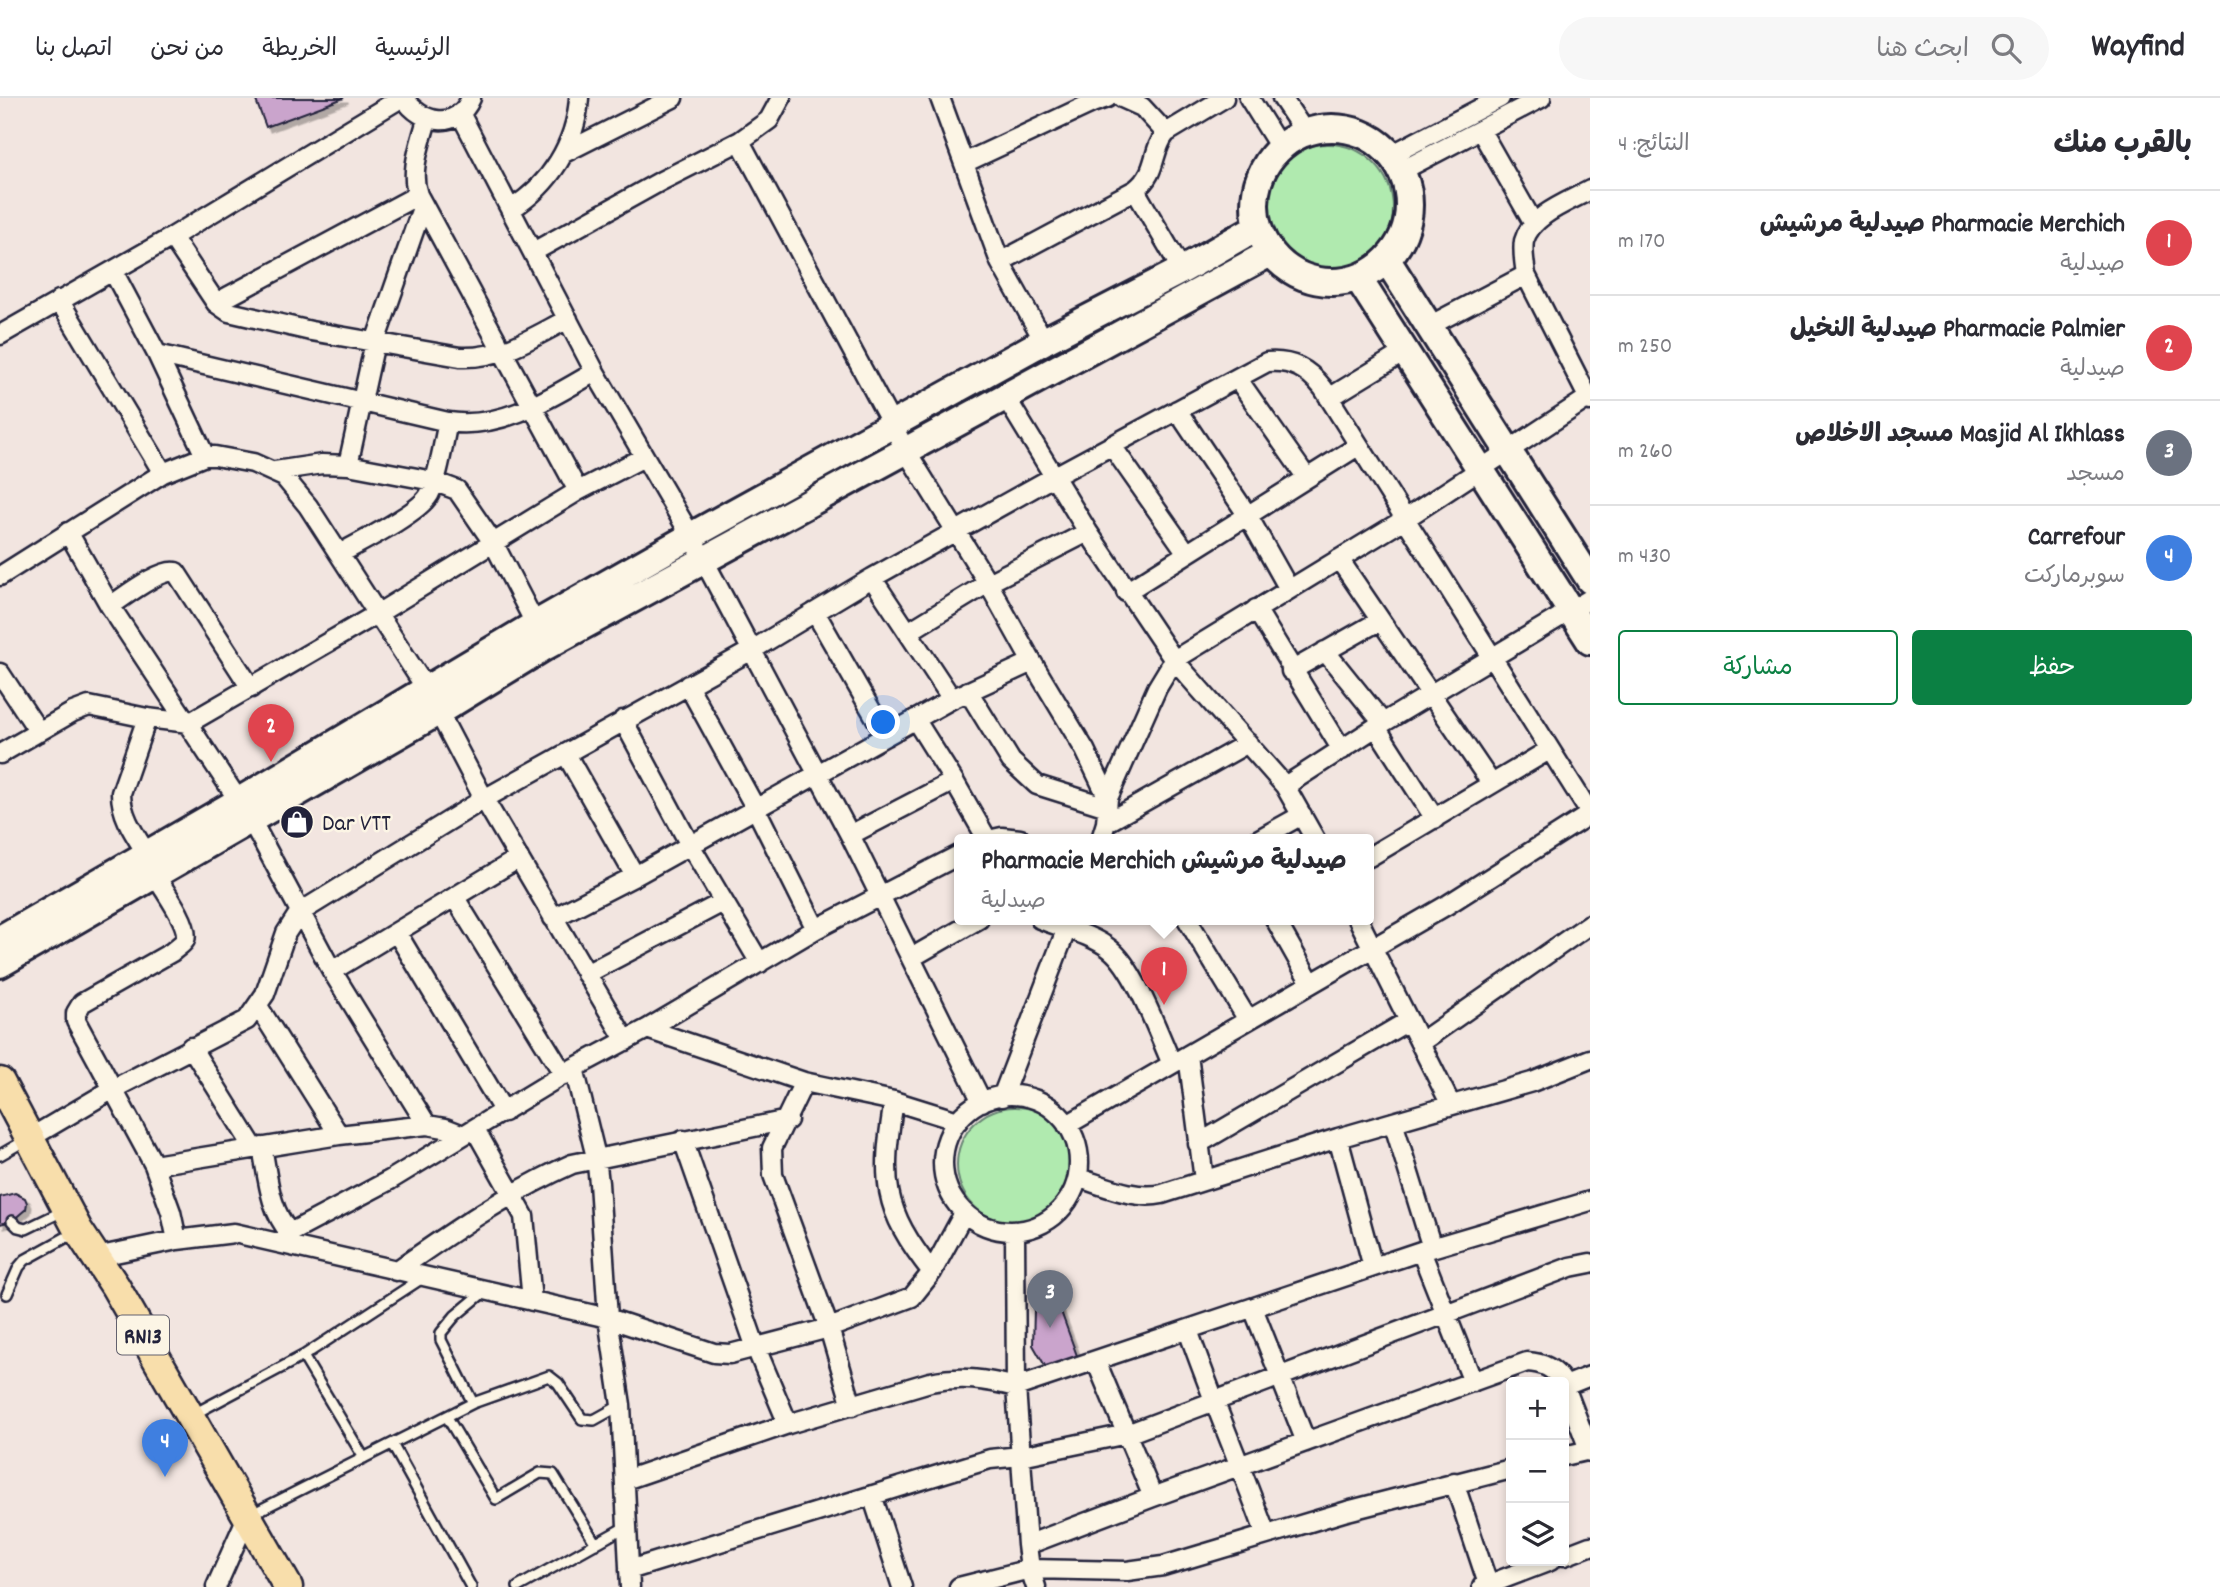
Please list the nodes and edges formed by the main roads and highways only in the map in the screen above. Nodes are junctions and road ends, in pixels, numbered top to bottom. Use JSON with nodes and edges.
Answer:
{"nodes":[{"id":1,"x":0,"y":1082,"type":"edge"},
{"id":2,"x":288,"y":1587,"type":"edge"}],
"edges":[{"from":1,"to":2,"type":"main road","number":"RN13"}]}
